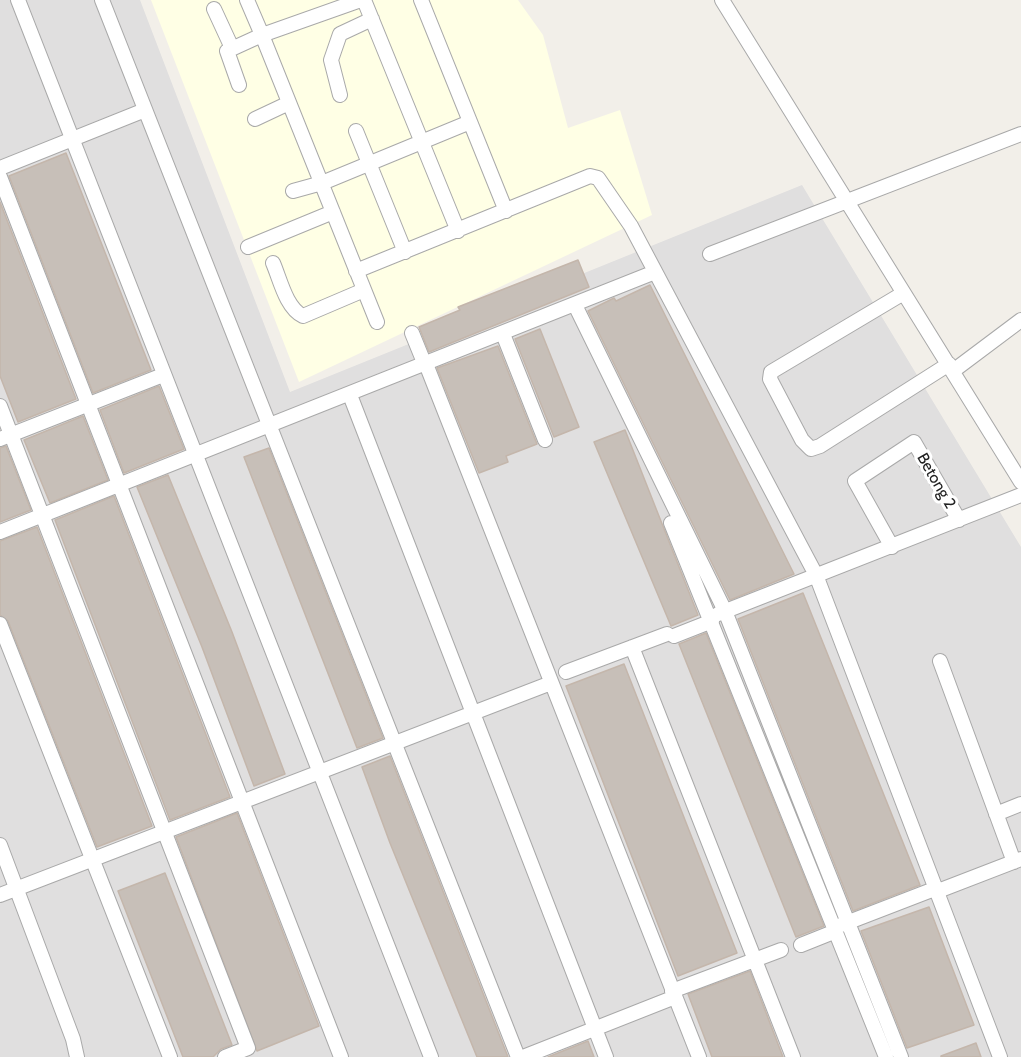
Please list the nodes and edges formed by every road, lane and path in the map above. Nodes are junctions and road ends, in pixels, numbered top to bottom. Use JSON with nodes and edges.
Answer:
{"nodes":[{"id":1,"x":18,"y":0,"type":"edge"},
{"id":2,"x":102,"y":0,"type":"edge"},
{"id":3,"x":247,"y":0,"type":"edge"},
{"id":4,"x":363,"y":0,"type":"edge"},
{"id":5,"x":421,"y":0,"type":"edge"},
{"id":6,"x":722,"y":0,"type":"edge"},
{"id":7,"x":214,"y":9,"type":"dead end"},
{"id":8,"x":372,"y":19,"type":"junction"},
{"id":9,"x":262,"y":35,"type":"junction"},
{"id":10,"x":232,"y":48,"type":"junction"},
{"id":11,"x":239,"y":85,"type":"dead end"},
{"id":12,"x":340,"y":95,"type":"dead end"},
{"id":13,"x":289,"y":103,"type":"junction"},
{"id":14,"x":145,"y":110,"type":"junction"},
{"id":15,"x":255,"y":119,"type":"dead end"},
{"id":16,"x":470,"y":122,"type":"junction"},
{"id":17,"x":356,"y":131,"type":"dead end"},
{"id":18,"x":1021,"y":134,"type":"edge"},
{"id":19,"x":72,"y":140,"type":"junction"},
{"id":20,"x":422,"y":142,"type":"junction"},
{"id":21,"x":370,"y":163,"type":"junction"},
{"id":22,"x":0,"y":168,"type":"edge"},
{"id":23,"x":0,"y":177,"type":"edge"},
{"id":24,"x":322,"y":183,"type":"junction"},
{"id":25,"x":293,"y":191,"type":"dead end"},
{"id":26,"x":846,"y":203,"type":"junction"},
{"id":27,"x":506,"y":211,"type":"junction"},
{"id":28,"x":333,"y":212,"type":"junction"},
{"id":29,"x":458,"y":231,"type":"junction"},
{"id":30,"x":248,"y":247,"type":"dead end"},
{"id":31,"x":405,"y":252,"type":"junction"},
{"id":32,"x":710,"y":254,"type":"dead end"},
{"id":33,"x":273,"y":263,"type":"dead end"},
{"id":34,"x":356,"y":272,"type":"junction"},
{"id":35,"x":656,"y":272,"type":"junction"},
{"id":36,"x":364,"y":290,"type":"junction"},
{"id":37,"x":902,"y":294,"type":"junction"},
{"id":38,"x":575,"y":305,"type":"junction"},
{"id":39,"x":1021,"y":320,"type":"edge"},
{"id":40,"x":377,"y":322,"type":"dead end"},
{"id":41,"x":412,"y":333,"type":"dead end"},
{"id":42,"x":503,"y":334,"type":"junction"},
{"id":43,"x":426,"y":365,"type":"junction"},
{"id":44,"x":951,"y":368,"type":"junction"},
{"id":45,"x":163,"y":375,"type":"junction"},
{"id":46,"x":350,"y":395,"type":"junction"},
{"id":47,"x":90,"y":404,"type":"junction"},
{"id":48,"x":0,"y":405,"type":"edge"},
{"id":49,"x":627,"y":416,"type":"junction"},
{"id":50,"x":270,"y":427,"type":"junction"},
{"id":51,"x":6,"y":437,"type":"edge"},
{"id":52,"x":545,"y":440,"type":"dead end"},
{"id":53,"x":195,"y":455,"type":"junction"},
{"id":54,"x":1021,"y":482,"type":"edge"},
{"id":55,"x":121,"y":484,"type":"junction"},
{"id":56,"x":1021,"y":495,"type":"edge"},
{"id":57,"x":42,"y":516,"type":"junction"},
{"id":58,"x":959,"y":520,"type":"junction"},
{"id":59,"x":0,"y":532,"type":"edge"},
{"id":60,"x":892,"y":547,"type":"junction"},
{"id":61,"x":818,"y":579,"type":"junction"},
{"id":62,"x":726,"y":615,"type":"junction"},
{"id":63,"x":712,"y":621,"type":"junction"},
{"id":64,"x":0,"y":624,"type":"edge"},
{"id":65,"x":632,"y":647,"type":"junction"},
{"id":66,"x":940,"y":662,"type":"dead end"},
{"id":67,"x":566,"y":672,"type":"dead end"},
{"id":68,"x":551,"y":683,"type":"junction"},
{"id":69,"x":473,"y":713,"type":"junction"},
{"id":70,"x":394,"y":744,"type":"junction"},
{"id":71,"x":320,"y":773,"type":"junction"},
{"id":72,"x":242,"y":803,"type":"junction"},
{"id":73,"x":1021,"y":804,"type":"edge"},
{"id":74,"x":996,"y":814,"type":"junction"},
{"id":75,"x":164,"y":832,"type":"junction"},
{"id":76,"x":0,"y":845,"type":"edge"},
{"id":77,"x":93,"y":860,"type":"junction"},
{"id":78,"x":1017,"y":861,"type":"edge"},
{"id":79,"x":17,"y":889,"type":"junction"},
{"id":80,"x":938,"y":892,"type":"junction"},
{"id":81,"x":0,"y":896,"type":"edge"},
{"id":82,"x":841,"y":929,"type":"junction"},
{"id":83,"x":801,"y":945,"type":"dead end"},
{"id":84,"x":781,"y":950,"type":"dead end"},
{"id":85,"x":755,"y":959,"type":"junction"},
{"id":86,"x":673,"y":994,"type":"junction"},
{"id":87,"x":595,"y":1029,"type":"junction"},
{"id":88,"x":77,"y":1057,"type":"edge"},
{"id":89,"x":170,"y":1057,"type":"edge"},
{"id":90,"x":225,"y":1057,"type":"edge"},
{"id":91,"x":341,"y":1057,"type":"edge"},
{"id":92,"x":430,"y":1057,"type":"edge"},
{"id":93,"x":518,"y":1057,"type":"edge"},
{"id":94,"x":523,"y":1057,"type":"edge"},
{"id":95,"x":606,"y":1057,"type":"edge"},
{"id":96,"x":699,"y":1057,"type":"edge"},
{"id":97,"x":793,"y":1057,"type":"edge"},
{"id":98,"x":886,"y":1057,"type":"edge"},
{"id":99,"x":901,"y":1057,"type":"edge"},
{"id":100,"x":1000,"y":1057,"type":"edge"}],
"edges":[{"from":1,"to":19,"type":"street"},
{"from":2,"to":14,"type":"street"},
{"from":3,"to":9,"type":"street"},
{"from":4,"to":8,"type":"street"},
{"from":4,"to":9,"type":"street"},
{"from":5,"to":16,"type":"street"},
{"from":6,"to":26,"type":"street"},
{"from":7,"to":10,"type":"street"},
{"from":8,"to":12,"type":"street"},
{"from":8,"to":20,"type":"street"},
{"from":9,"to":10,"type":"street"},
{"from":9,"to":13,"type":"street"},
{"from":10,"to":11,"type":"street"},
{"from":13,"to":15,"type":"street"},
{"from":13,"to":24,"type":"street"},
{"from":14,"to":19,"type":"street"},
{"from":14,"to":50,"type":"street"},
{"from":16,"to":20,"type":"street"},
{"from":16,"to":27,"type":"street"},
{"from":17,"to":21,"type":"street"},
{"from":18,"to":26,"type":"street"},
{"from":19,"to":22,"type":"street"},
{"from":19,"to":45,"type":"street"},
{"from":20,"to":21,"type":"street"},
{"from":20,"to":29,"type":"street"},
{"from":21,"to":24,"type":"street"},
{"from":21,"to":31,"type":"street"},
{"from":23,"to":47,"type":"street"},
{"from":24,"to":25,"type":"street"},
{"from":24,"to":28,"type":"street"},
{"from":26,"to":32,"type":"street"},
{"from":26,"to":37,"type":"street"},
{"from":27,"to":29,"type":"street"},
{"from":27,"to":35,"type":"street"},
{"from":28,"to":30,"type":"street"},
{"from":28,"to":34,"type":"street"},
{"from":29,"to":31,"type":"street"},
{"from":31,"to":34,"type":"street"},
{"from":33,"to":36,"type":"street"},
{"from":34,"to":36,"type":"street"},
{"from":35,"to":38,"type":"street"},
{"from":35,"to":61,"type":"street"},
{"from":36,"to":40,"type":"street"},
{"from":37,"to":44,"type":"street"},
{"from":37,"to":44,"type":"street"},
{"from":38,"to":42,"type":"street"},
{"from":38,"to":49,"type":"street"},
{"from":39,"to":44,"type":"street"},
{"from":41,"to":43,"type":"street"},
{"from":42,"to":43,"type":"street"},
{"from":42,"to":52,"type":"street"},
{"from":43,"to":46,"type":"street"},
{"from":43,"to":68,"type":"street"},
{"from":44,"to":54,"type":"street"},
{"from":45,"to":47,"type":"street"},
{"from":45,"to":53,"type":"street"},
{"from":46,"to":50,"type":"street"},
{"from":46,"to":69,"type":"street"},
{"from":47,"to":51,"type":"street"},
{"from":47,"to":55,"type":"street"},
{"from":48,"to":51,"type":"street"},
{"from":49,"to":62,"type":"street"},
{"from":49,"to":63,"type":"street"},
{"from":50,"to":53,"type":"street"},
{"from":50,"to":70,"type":"street"},
{"from":51,"to":57,"type":"street"},
{"from":53,"to":55,"type":"street"},
{"from":53,"to":71,"type":"street"},
{"from":55,"to":57,"type":"street"},
{"from":55,"to":72,"type":"street"},
{"from":56,"to":58,"type":"street"},
{"from":57,"to":59,"type":"street"},
{"from":57,"to":75,"type":"street"},
{"from":58,"to":60,"type":"street"},
{"from":58,"to":60,"type":"street","name":"Betong 2"},
{"from":60,"to":61,"type":"street"},
{"from":61,"to":62,"type":"street"},
{"from":61,"to":80,"type":"street"},
{"from":62,"to":63,"type":"street"},
{"from":62,"to":82,"type":"street"},
{"from":63,"to":65,"type":"street"},
{"from":63,"to":82,"type":"street"},
{"from":64,"to":77,"type":"street"},
{"from":65,"to":67,"type":"street"},
{"from":65,"to":85,"type":"street"},
{"from":66,"to":74,"type":"street"},
{"from":68,"to":69,"type":"street"},
{"from":68,"to":86,"type":"street"},
{"from":69,"to":70,"type":"street"},
{"from":69,"to":87,"type":"street"},
{"from":70,"to":71,"type":"street"},
{"from":70,"to":93,"type":"street"},
{"from":71,"to":72,"type":"street"},
{"from":71,"to":92,"type":"street"},
{"from":72,"to":75,"type":"street"},
{"from":72,"to":91,"type":"street"},
{"from":73,"to":74,"type":"street"},
{"from":74,"to":78,"type":"street"},
{"from":75,"to":77,"type":"street"},
{"from":75,"to":90,"type":"street"},
{"from":76,"to":79,"type":"street"},
{"from":77,"to":79,"type":"street"},
{"from":77,"to":89,"type":"street"},
{"from":78,"to":80,"type":"street"},
{"from":79,"to":81,"type":"street"},
{"from":79,"to":88,"type":"street"},
{"from":80,"to":82,"type":"street"},
{"from":80,"to":100,"type":"street"},
{"from":82,"to":83,"type":"street"},
{"from":82,"to":98,"type":"street"},
{"from":82,"to":99,"type":"street"},
{"from":84,"to":85,"type":"street"},
{"from":85,"to":86,"type":"street"},
{"from":85,"to":97,"type":"street"},
{"from":86,"to":87,"type":"street"},
{"from":86,"to":96,"type":"street"},
{"from":87,"to":94,"type":"street"},
{"from":87,"to":95,"type":"street"}]}
